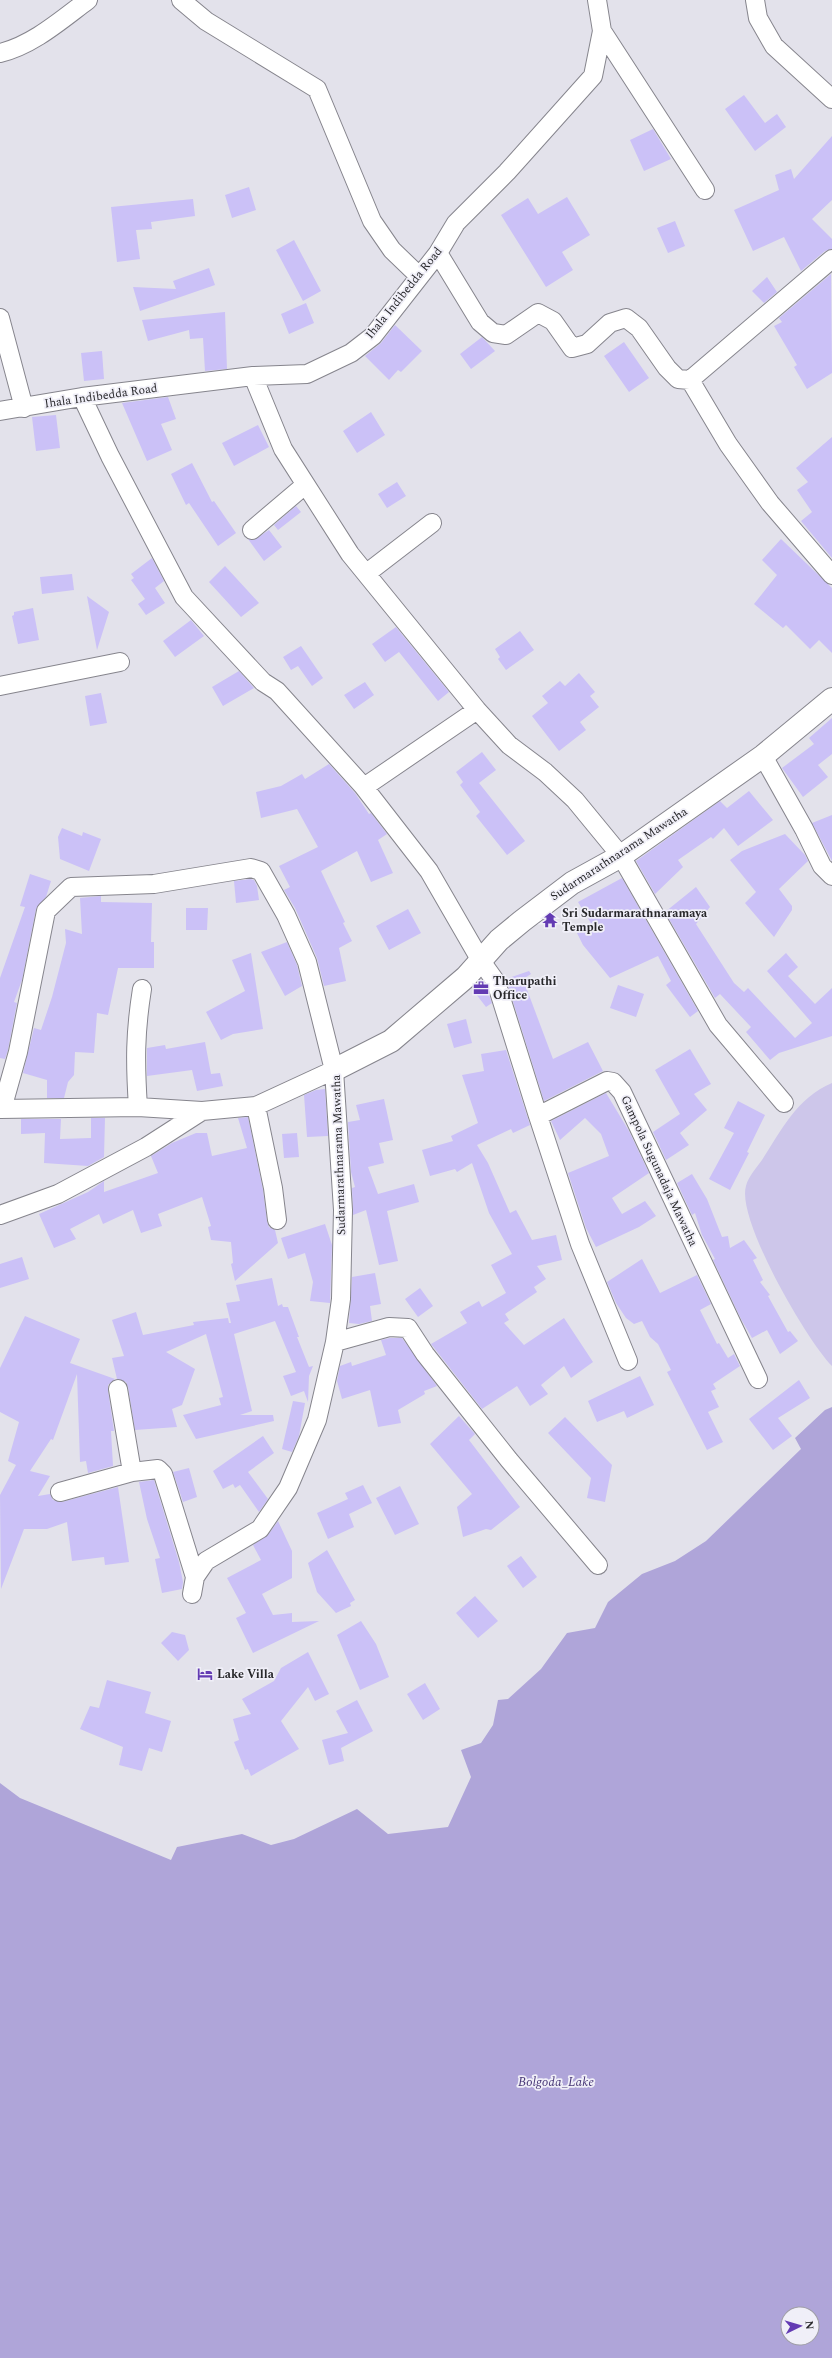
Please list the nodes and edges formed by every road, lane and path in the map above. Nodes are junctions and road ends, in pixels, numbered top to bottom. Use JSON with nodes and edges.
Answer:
{"nodes":[{"id":1,"x":88,"y":0,"type":"edge"},
{"id":2,"x":181,"y":0,"type":"edge"},
{"id":3,"x":597,"y":0,"type":"edge"},
{"id":4,"x":755,"y":0,"type":"edge"},
{"id":5,"x":602,"y":31,"type":"junction"},
{"id":6,"x":0,"y":53,"type":"edge"},
{"id":7,"x":832,"y":99,"type":"edge"},
{"id":8,"x":705,"y":190,"type":"dead end"},
{"id":9,"x":438,"y":253,"type":"junction"},
{"id":10,"x":832,"y":259,"type":"edge"},
{"id":11,"x":419,"y":276,"type":"junction"},
{"id":12,"x":0,"y":318,"type":"edge"},
{"id":13,"x":253,"y":376,"type":"junction"},
{"id":14,"x":690,"y":380,"type":"junction"},
{"id":15,"x":82,"y":398,"type":"junction"},
{"id":16,"x":24,"y":408,"type":"junction"},
{"id":17,"x":0,"y":411,"type":"edge"},
{"id":18,"x":305,"y":485,"type":"junction"},
{"id":19,"x":432,"y":523,"type":"dead end"},
{"id":20,"x":252,"y":530,"type":"dead end"},
{"id":21,"x":367,"y":574,"type":"junction"},
{"id":22,"x":832,"y":575,"type":"edge"},
{"id":23,"x":120,"y":662,"type":"dead end"},
{"id":24,"x":0,"y":686,"type":"edge"},
{"id":25,"x":831,"y":701,"type":"edge"},
{"id":26,"x":477,"y":710,"type":"junction"},
{"id":27,"x":763,"y":756,"type":"junction"},
{"id":28,"x":363,"y":786,"type":"junction"},
{"id":29,"x":621,"y":856,"type":"junction"},
{"id":30,"x":832,"y":876,"type":"edge"},
{"id":31,"x":481,"y":961,"type":"junction"},
{"id":32,"x":142,"y":989,"type":"dead end"},
{"id":33,"x":334,"y":1070,"type":"junction"},
{"id":34,"x":784,"y":1102,"type":"dead end"},
{"id":35,"x":256,"y":1106,"type":"junction"},
{"id":36,"x":138,"y":1107,"type":"junction"},
{"id":37,"x":1,"y":1109,"type":"edge"},
{"id":38,"x":202,"y":1111,"type":"junction"},
{"id":39,"x":538,"y":1116,"type":"junction"},
{"id":40,"x":0,"y":1215,"type":"edge"},
{"id":41,"x":277,"y":1220,"type":"dead end"},
{"id":42,"x":336,"y":1342,"type":"junction"},
{"id":43,"x":628,"y":1360,"type":"dead end"},
{"id":44,"x":758,"y":1379,"type":"dead end"},
{"id":45,"x":118,"y":1389,"type":"dead end"},
{"id":46,"x":132,"y":1472,"type":"junction"},
{"id":47,"x":60,"y":1492,"type":"dead end"},
{"id":48,"x":598,"y":1565,"type":"dead end"}],
"edges":[{"from":1,"to":6,"type":"street"},
{"from":2,"to":11,"type":"street"},
{"from":3,"to":5,"type":"street","name":"Ihala Indibedda Road"},
{"from":4,"to":7,"type":"street"},
{"from":5,"to":8,"type":"street"},
{"from":5,"to":9,"type":"street","name":"Ihala Indibedda Road"},
{"from":9,"to":11,"type":"street","name":"Ihala Indibedda Road"},
{"from":9,"to":14,"type":"street"},
{"from":10,"to":14,"type":"street"},
{"from":11,"to":13,"type":"street","name":"Ihala Indibedda Road"},
{"from":12,"to":16,"type":"street"},
{"from":13,"to":15,"type":"street","name":"Ihala Indibedda Road"},
{"from":13,"to":18,"type":"street"},
{"from":14,"to":22,"type":"street"},
{"from":15,"to":16,"type":"street","name":"Ihala Indibedda Road"},
{"from":15,"to":28,"type":"street"},
{"from":16,"to":17,"type":"street","name":"Ihala Indibedda Road"},
{"from":18,"to":20,"type":"street"},
{"from":18,"to":21,"type":"street"},
{"from":19,"to":21,"type":"street"},
{"from":21,"to":26,"type":"street"},
{"from":23,"to":24,"type":"street"},
{"from":25,"to":27,"type":"street","name":"Sudarmarathnarama Mawatha"},
{"from":26,"to":28,"type":"street"},
{"from":26,"to":29,"type":"street"},
{"from":27,"to":29,"type":"street","name":"Sudarmarathnarama Mawatha"},
{"from":27,"to":30,"type":"street"},
{"from":28,"to":31,"type":"street"},
{"from":29,"to":31,"type":"street","name":"Sudarmarathnarama Mawatha"},
{"from":29,"to":34,"type":"street"},
{"from":31,"to":33,"type":"street","name":"Sudarmarathnarama Mawatha"},
{"from":31,"to":39,"type":"street"},
{"from":32,"to":36,"type":"street"},
{"from":33,"to":35,"type":"street"},
{"from":33,"to":37,"type":"street"},
{"from":33,"to":42,"type":"street","name":"Sudarmarathnarama Mawatha"},
{"from":35,"to":38,"type":"street"},
{"from":35,"to":41,"type":"street"},
{"from":36,"to":37,"type":"street"},
{"from":36,"to":38,"type":"street"},
{"from":38,"to":40,"type":"street"},
{"from":39,"to":43,"type":"street"},
{"from":39,"to":44,"type":"street","name":"Gampola Sugunadaja Mawatha"},
{"from":42,"to":46,"type":"street","name":"Sudarmarathnarama Mawatha"},
{"from":42,"to":48,"type":"street"},
{"from":45,"to":46,"type":"street"},
{"from":46,"to":47,"type":"street"}]}
